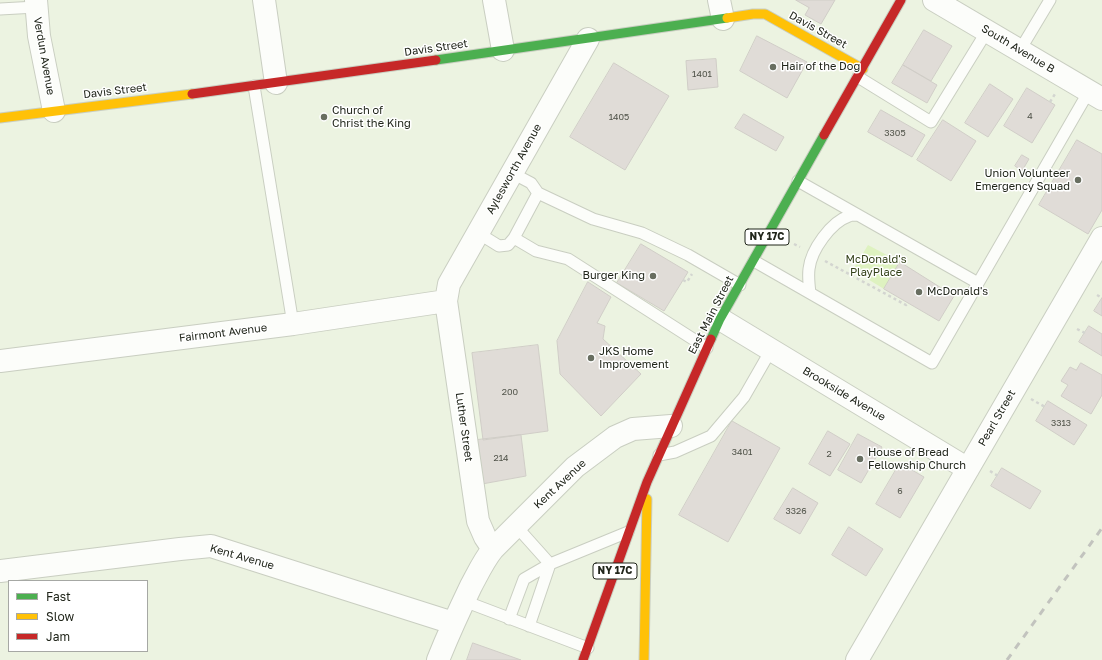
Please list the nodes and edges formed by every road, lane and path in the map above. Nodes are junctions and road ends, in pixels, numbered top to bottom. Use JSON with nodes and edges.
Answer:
{"nodes":[{"id":1,"x":264,"y":0,"type":"edge"},
{"id":2,"x":494,"y":0,"type":"edge"},
{"id":3,"x":901,"y":0,"type":"edge"},
{"id":4,"x":934,"y":0,"type":"edge"},
{"id":5,"x":1050,"y":0,"type":"edge"},
{"id":6,"x":36,"y":3,"type":"edge"},
{"id":7,"x":0,"y":9,"type":"edge"},
{"id":8,"x":721,"y":10,"type":"edge"},
{"id":9,"x":987,"y":31,"type":"junction"},
{"id":10,"x":588,"y":39,"type":"junction"},
{"id":11,"x":503,"y":50,"type":"junction"},
{"id":12,"x":1020,"y":50,"type":"junction"},
{"id":13,"x":860,"y":73,"type":"junction"},
{"id":14,"x":276,"y":82,"type":"junction"},
{"id":15,"x":254,"y":86,"type":"junction"},
{"id":16,"x":1055,"y":94,"type":"dead end"},
{"id":17,"x":1096,"y":95,"type":"edge"},
{"id":18,"x":1050,"y":102,"type":"dead end"},
{"id":19,"x":54,"y":111,"type":"junction"},
{"id":20,"x":0,"y":118,"type":"edge"},
{"id":21,"x":512,"y":172,"type":"junction"},
{"id":22,"x":798,"y":181,"type":"junction"},
{"id":23,"x":538,"y":193,"type":"junction"},
{"id":24,"x":858,"y":215,"type":"junction"},
{"id":25,"x":478,"y":233,"type":"junction"},
{"id":26,"x":514,"y":238,"type":"junction"},
{"id":27,"x":1102,"y":238,"type":"edge"},
{"id":28,"x":821,"y":259,"type":"dead end"},
{"id":29,"x":754,"y":261,"type":"junction"},
{"id":30,"x":692,"y":274,"type":"dead end"},
{"id":31,"x":683,"y":280,"type":"dead end"},
{"id":32,"x":978,"y":283,"type":"junction"},
{"id":33,"x":740,"y":285,"type":"junction"},
{"id":34,"x":810,"y":293,"type":"junction"},
{"id":35,"x":1097,"y":295,"type":"dead end"},
{"id":36,"x":1102,"y":298,"type":"edge"},
{"id":37,"x":446,"y":301,"type":"junction"},
{"id":38,"x":908,"y":303,"type":"dead end"},
{"id":39,"x":720,"y":319,"type":"junction"},
{"id":40,"x":293,"y":324,"type":"junction"},
{"id":41,"x":1077,"y":329,"type":"dead end"},
{"id":42,"x":1085,"y":333,"type":"dead end"},
{"id":43,"x":707,"y":348,"type":"junction"},
{"id":44,"x":771,"y":350,"type":"junction"},
{"id":45,"x":0,"y":361,"type":"edge"},
{"id":46,"x":671,"y":426,"type":"junction"},
{"id":47,"x":659,"y":455,"type":"junction"},
{"id":48,"x":968,"y":469,"type":"junction"},
{"id":49,"x":647,"y":482,"type":"junction"},
{"id":50,"x":516,"y":526,"type":"junction"},
{"id":51,"x":628,"y":532,"type":"junction"},
{"id":52,"x":493,"y":549,"type":"junction"},
{"id":53,"x":550,"y":564,"type":"junction"},
{"id":54,"x":0,"y":571,"type":"edge"},
{"id":55,"x":464,"y":601,"type":"junction"},
{"id":56,"x":509,"y":619,"type":"junction"},
{"id":57,"x":453,"y":623,"type":"junction"},
{"id":58,"x":529,"y":626,"type":"junction"},
{"id":59,"x":588,"y":648,"type":"junction"},
{"id":60,"x":438,"y":660,"type":"edge"},
{"id":61,"x":583,"y":660,"type":"edge"},
{"id":62,"x":644,"y":660,"type":"edge"},
{"id":63,"x":857,"y":660,"type":"edge"}],
"edges":[{"from":1,"to":14,"type":"street"},
{"from":2,"to":11,"type":"street"},
{"from":3,"to":13,"type":"main road","name":"East Main Street","number":"NY 17C"},
{"from":4,"to":9,"type":"street","name":"South Avenue B"},
{"from":5,"to":12,"type":"lane"},
{"from":6,"to":7,"type":"lane"},
{"from":6,"to":19,"type":"street","name":"Verdun Avenue"},
{"from":8,"to":10,"type":"main road","name":"Davis Street"},
{"from":8,"to":13,"type":"main road","name":"Davis Street"},
{"from":9,"to":12,"type":"street","name":"South Avenue B"},
{"from":9,"to":13,"type":"lane"},
{"from":10,"to":11,"type":"main road","name":"Davis Street"},
{"from":10,"to":21,"type":"street","name":"Aylesworth Avenue"},
{"from":11,"to":14,"type":"main road","name":"Davis Street"},
{"from":12,"to":17,"type":"street","name":"South Avenue B"},
{"from":13,"to":22,"type":"main road","name":"East Main Street","number":"NY 17C"},
{"from":14,"to":15,"type":"main road","name":"Davis Street"},
{"from":15,"to":19,"type":"main road","name":"Davis Street"},
{"from":15,"to":40,"type":"lane"},
{"from":16,"to":18,"type":"path"},
{"from":17,"to":32,"type":"lane"},
{"from":19,"to":20,"type":"main road","name":"Davis Street"},
{"from":21,"to":23,"type":"lane"},
{"from":21,"to":25,"type":"street","name":"Aylesworth Avenue"},
{"from":22,"to":24,"type":"lane"},
{"from":22,"to":29,"type":"main road","name":"East Main Street","number":"NY 17C"},
{"from":23,"to":26,"type":"lane"},
{"from":23,"to":33,"type":"lane"},
{"from":24,"to":32,"type":"lane"},
{"from":24,"to":34,"type":"lane"},
{"from":25,"to":26,"type":"lane"},
{"from":25,"to":37,"type":"street","name":"Aylesworth Avenue"},
{"from":26,"to":43,"type":"lane"},
{"from":27,"to":48,"type":"street","name":"Pearl Street"},
{"from":28,"to":38,"type":"path"},
{"from":29,"to":33,"type":"main road","name":"East Main Street","number":"NY 17C"},
{"from":29,"to":34,"type":"lane"},
{"from":30,"to":31,"type":"path"},
{"from":32,"to":34,"type":"lane"},
{"from":33,"to":39,"type":"main road","name":"East Main Street","number":"NY 17C"},
{"from":35,"to":36,"type":"path"},
{"from":37,"to":40,"type":"street","name":"Fairmont Avenue"},
{"from":37,"to":52,"type":"street","name":"Luther Street"},
{"from":39,"to":43,"type":"main road","name":"East Main Street","number":"NY 17C"},
{"from":39,"to":44,"type":"street","name":"Brookside Avenue"},
{"from":40,"to":45,"type":"street","name":"Fairmont Avenue"},
{"from":41,"to":42,"type":"path"},
{"from":43,"to":46,"type":"main road","name":"East Main Street","number":"NY 17C"},
{"from":44,"to":47,"type":"lane"},
{"from":44,"to":48,"type":"street","name":"Brookside Avenue"},
{"from":46,"to":47,"type":"main road","name":"East Main Street","number":"NY 17C"},
{"from":46,"to":50,"type":"street","name":"Kent Avenue"},
{"from":47,"to":49,"type":"main road","name":"East Main Street","number":"NY 17C"},
{"from":48,"to":63,"type":"street","name":"Pearl Street"},
{"from":49,"to":51,"type":"main road","name":"East Main Street","number":"NY 17C"},
{"from":49,"to":62,"type":"main road"},
{"from":50,"to":52,"type":"street","name":"Kent Avenue"},
{"from":50,"to":53,"type":"lane"},
{"from":51,"to":53,"type":"lane"},
{"from":51,"to":59,"type":"main road","name":"East Main Street","number":"NY 17C"},
{"from":52,"to":55,"type":"street","name":"Kent Avenue"},
{"from":53,"to":56,"type":"lane"},
{"from":53,"to":58,"type":"lane"},
{"from":54,"to":57,"type":"street","name":"Kent Avenue"},
{"from":55,"to":56,"type":"lane"},
{"from":55,"to":57,"type":"street","name":"Kent Avenue"},
{"from":56,"to":58,"type":"lane"},
{"from":57,"to":60,"type":"street","name":"Kent Avenue"},
{"from":58,"to":59,"type":"lane"},
{"from":59,"to":61,"type":"main road","name":"East Main Street","number":"NY 17C"}]}
